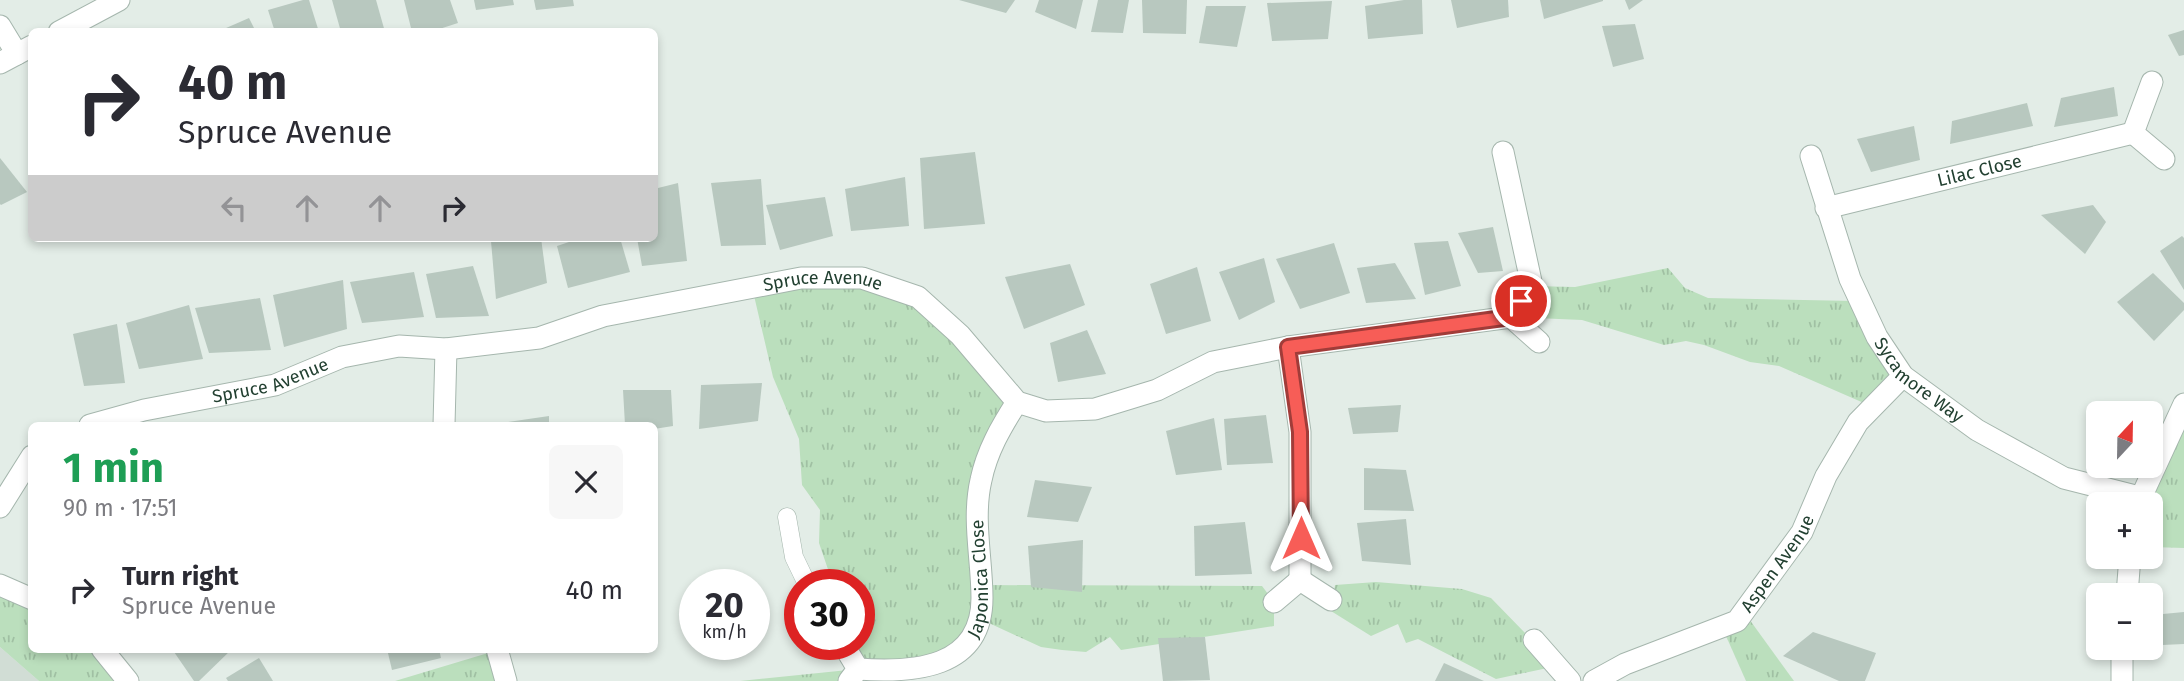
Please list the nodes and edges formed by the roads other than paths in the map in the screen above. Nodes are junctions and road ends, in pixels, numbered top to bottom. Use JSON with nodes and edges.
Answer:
{"nodes":[{"id":1,"x":119,"y":0,"type":"edge"},
{"id":2,"x":0,"y":26,"type":"edge"},
{"id":3,"x":66,"y":28,"type":"edge"},
{"id":4,"x":16,"y":54,"type":"edge"},
{"id":5,"x":2152,"y":82,"type":"dead end"},
{"id":6,"x":2133,"y":133,"type":"junction"},
{"id":7,"x":1503,"y":152,"type":"dead end"},
{"id":8,"x":1811,"y":156,"type":"dead end"},
{"id":9,"x":2164,"y":159,"type":"dead end"},
{"id":10,"x":1826,"y":208,"type":"junction"},
{"id":11,"x":1511,"y":317,"type":"junction"},
{"id":12,"x":1539,"y":342,"type":"dead end"},
{"id":13,"x":1288,"y":347,"type":"junction"},
{"id":14,"x":446,"y":349,"type":"junction"},
{"id":15,"x":1903,"y":376,"type":"junction"},
{"id":16,"x":1017,"y":402,"type":"junction"},
{"id":17,"x":2184,"y":404,"type":"edge"},
{"id":18,"x":101,"y":422,"type":"edge"},
{"id":19,"x":444,"y":422,"type":"edge"},
{"id":20,"x":28,"y":462,"type":"edge"},
{"id":21,"x":2111,"y":492,"type":"edge"},
{"id":22,"x":2142,"y":492,"type":"edge"},
{"id":23,"x":0,"y":507,"type":"edge"},
{"id":24,"x":787,"y":517,"type":"dead end"},
{"id":25,"x":800,"y":569,"type":"edge"},
{"id":26,"x":1300,"y":580,"type":"junction"},
{"id":27,"x":0,"y":584,"type":"edge"},
{"id":28,"x":28,"y":597,"type":"edge"},
{"id":29,"x":1331,"y":600,"type":"dead end"},
{"id":30,"x":1274,"y":602,"type":"dead end"},
{"id":31,"x":1534,"y":640,"type":"dead end"},
{"id":32,"x":105,"y":653,"type":"edge"},
{"id":33,"x":498,"y":653,"type":"edge"},
{"id":34,"x":2122,"y":660,"type":"edge"},
{"id":35,"x":854,"y":675,"type":"edge"},
{"id":36,"x":128,"y":681,"type":"edge"},
{"id":37,"x":506,"y":681,"type":"edge"},
{"id":38,"x":1570,"y":681,"type":"edge"},
{"id":39,"x":1594,"y":681,"type":"edge"},
{"id":40,"x":2122,"y":681,"type":"edge"}],
"edges":[{"from":1,"to":3,"type":"street"},
{"from":2,"to":4,"type":"street"},
{"from":5,"to":6,"type":"street"},
{"from":6,"to":9,"type":"street"},
{"from":6,"to":10,"type":"street","name":"Lilac Close"},
{"from":7,"to":11,"type":"street"},
{"from":8,"to":10,"type":"street","name":"Sycamore Way"},
{"from":10,"to":15,"type":"street","name":"Sycamore Way"},
{"from":11,"to":12,"type":"street"},
{"from":11,"to":13,"type":"street"},
{"from":13,"to":16,"type":"street"},
{"from":13,"to":26,"type":"street"},
{"from":14,"to":16,"type":"street","name":"Spruce Avenue"},
{"from":14,"to":18,"type":"street","name":"Spruce Avenue"},
{"from":14,"to":19,"type":"street"},
{"from":15,"to":21,"type":"street","name":"Sycamore Way"},
{"from":15,"to":39,"type":"street","name":"Aspen Avenue"},
{"from":16,"to":35,"type":"street","name":"Japonica Close"},
{"from":17,"to":22,"type":"street"},
{"from":20,"to":23,"type":"street"},
{"from":24,"to":25,"type":"lane"},
{"from":26,"to":29,"type":"street"},
{"from":26,"to":30,"type":"street"},
{"from":27,"to":28,"type":"street"},
{"from":31,"to":38,"type":"street"},
{"from":32,"to":36,"type":"street"},
{"from":33,"to":37,"type":"street"},
{"from":34,"to":40,"type":"street"}]}
